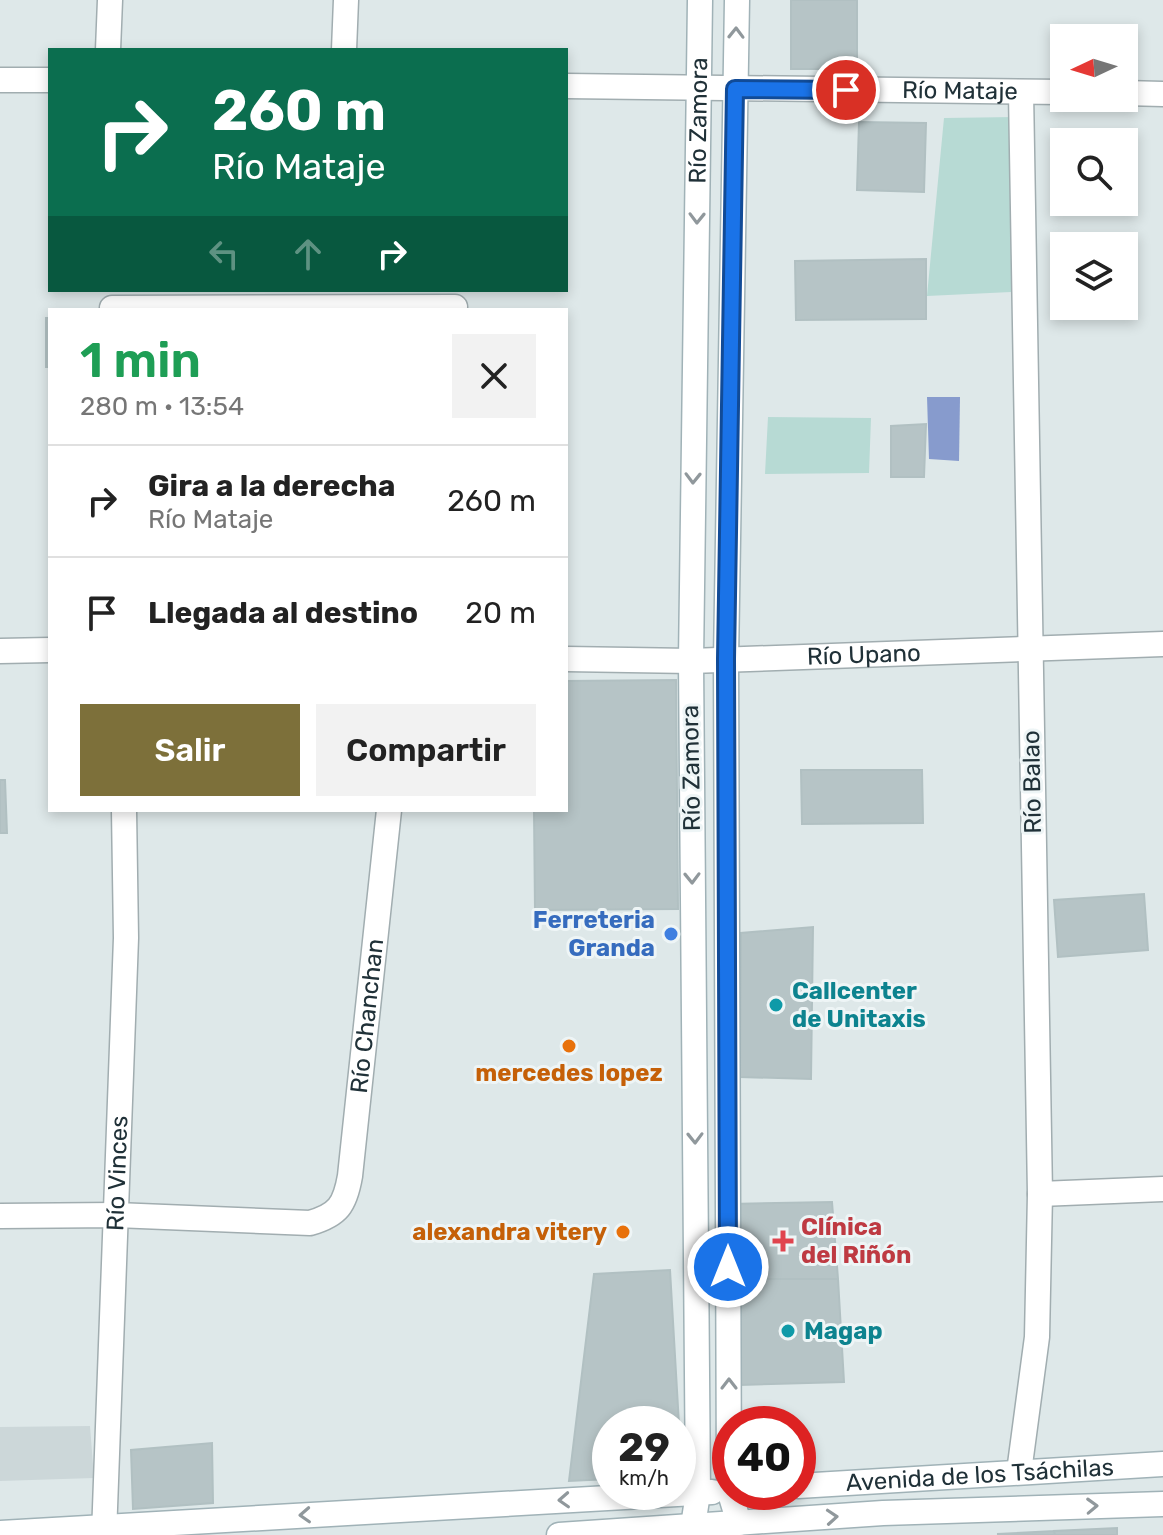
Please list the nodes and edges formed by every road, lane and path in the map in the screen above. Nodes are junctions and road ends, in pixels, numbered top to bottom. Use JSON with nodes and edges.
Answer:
{"nodes":[{"id":1,"x":110,"y":0,"type":"edge"},
{"id":2,"x":346,"y":0,"type":"edge"},
{"id":3,"x":700,"y":0,"type":"edge"},
{"id":4,"x":737,"y":0,"type":"edge"},
{"id":5,"x":108,"y":48,"type":"edge"},
{"id":6,"x":344,"y":48,"type":"edge"},
{"id":7,"x":0,"y":80,"type":"edge"},
{"id":8,"x":48,"y":80,"type":"edge"},
{"id":9,"x":568,"y":86,"type":"edge"},
{"id":10,"x":699,"y":89,"type":"junction"},
{"id":11,"x":735,"y":89,"type":"junction"},
{"id":12,"x":1021,"y":92,"type":"junction"},
{"id":13,"x":1050,"y":92,"type":"edge"},
{"id":14,"x":1138,"y":93,"type":"edge"},
{"id":15,"x":1163,"y":94,"type":"edge"},
{"id":16,"x":456,"y":302,"type":"edge"},
{"id":17,"x":111,"y":303,"type":"edge"},
{"id":18,"x":1163,"y":644,"type":"edge"},
{"id":19,"x":1029,"y":649,"type":"junction"},
{"id":20,"x":48,"y":650,"type":"edge"},
{"id":21,"x":0,"y":651,"type":"edge"},
{"id":22,"x":568,"y":659,"type":"edge"},
{"id":23,"x":726,"y":659,"type":"junction"},
{"id":24,"x":691,"y":661,"type":"junction"},
{"id":25,"x":124,"y":812,"type":"edge"},
{"id":26,"x":389,"y":812,"type":"edge"},
{"id":27,"x":1163,"y":1189,"type":"edge"},
{"id":28,"x":1040,"y":1194,"type":"junction"},
{"id":29,"x":116,"y":1215,"type":"junction"},
{"id":30,"x":0,"y":1216,"type":"edge"},
{"id":31,"x":730,"y":1406,"type":"edge"},
{"id":32,"x":1163,"y":1464,"type":"edge"},
{"id":33,"x":1019,"y":1472,"type":"junction"},
{"id":34,"x":816,"y":1485,"type":"edge"},
{"id":35,"x":712,"y":1492,"type":"edge"},
{"id":36,"x":698,"y":1493,"type":"junction"},
{"id":37,"x":1163,"y":1504,"type":"edge"},
{"id":38,"x":737,"y":1510,"type":"edge"},
{"id":39,"x":744,"y":1529,"type":"edge"},
{"id":40,"x":104,"y":1531,"type":"edge"},
{"id":41,"x":690,"y":1531,"type":"edge"},
{"id":42,"x":0,"y":1533,"type":"edge"},
{"id":43,"x":559,"y":1535,"type":"edge"}],
"edges":[{"from":1,"to":5,"type":"street"},
{"from":2,"to":6,"type":"street"},
{"from":3,"to":10,"type":"street","name":"Río Zamora"},
{"from":11,"to":4,"type":"street","name":"Río Zamora","one_way":true},
{"from":7,"to":8,"type":"street"},
{"from":9,"to":10,"type":"street","name":"Río Mataje"},
{"from":10,"to":11,"type":"street","name":"Río Mataje"},
{"from":10,"to":24,"type":"street","name":"Río Zamora","one_way":true},
{"from":11,"to":12,"type":"street","name":"Río Mataje"},
{"from":11,"to":23,"type":"street","name":"Río Zamora"},
{"from":12,"to":13,"type":"street","name":"Río Mataje"},
{"from":12,"to":19,"type":"street","name":"Río Balao"},
{"from":14,"to":15,"type":"street"},
{"from":16,"to":17,"type":"street"},
{"from":18,"to":19,"type":"street","name":"Río Upano"},
{"from":19,"to":23,"type":"street","name":"Río Upano"},
{"from":19,"to":28,"type":"street","name":"Río Balao"},
{"from":20,"to":21,"type":"street"},
{"from":22,"to":24,"type":"street","name":"Río Upano"},
{"from":23,"to":24,"type":"street","name":"Río Upano"},
{"from":31,"to":23,"type":"street","name":"Río Zamora","one_way":true},
{"from":24,"to":36,"type":"street","name":"Río Zamora","one_way":true},
{"from":25,"to":29,"type":"street","name":"Río Vinces"},
{"from":26,"to":29,"type":"street","name":"Río Chanchan"},
{"from":27,"to":28,"type":"street"},
{"from":28,"to":33,"type":"street","name":"Río Balao"},
{"from":29,"to":30,"type":"street"},
{"from":29,"to":40,"type":"street","name":"Río Vinces"},
{"from":32,"to":33,"type":"street","name":"Avenida de los Tsáchilas"},
{"from":33,"to":34,"type":"street","name":"Avenida de los Tsáchilas"},
{"from":35,"to":36,"type":"street"},
{"from":36,"to":40,"type":"street","one_way":true},
{"from":36,"to":41,"type":"street","name":"Río Zamora"},
{"from":39,"to":37,"type":"street","name":"Avenida de los Tsáchilas","one_way":true},
{"from":38,"to":39,"type":"street","name":"Río Zamora"},
{"from":39,"to":41,"type":"street","name":"Avenida de los Tsáchilas"},
{"from":40,"to":42,"type":"street"},
{"from":41,"to":43,"type":"street","name":"Avenida de los Tsáchilas"}]}
